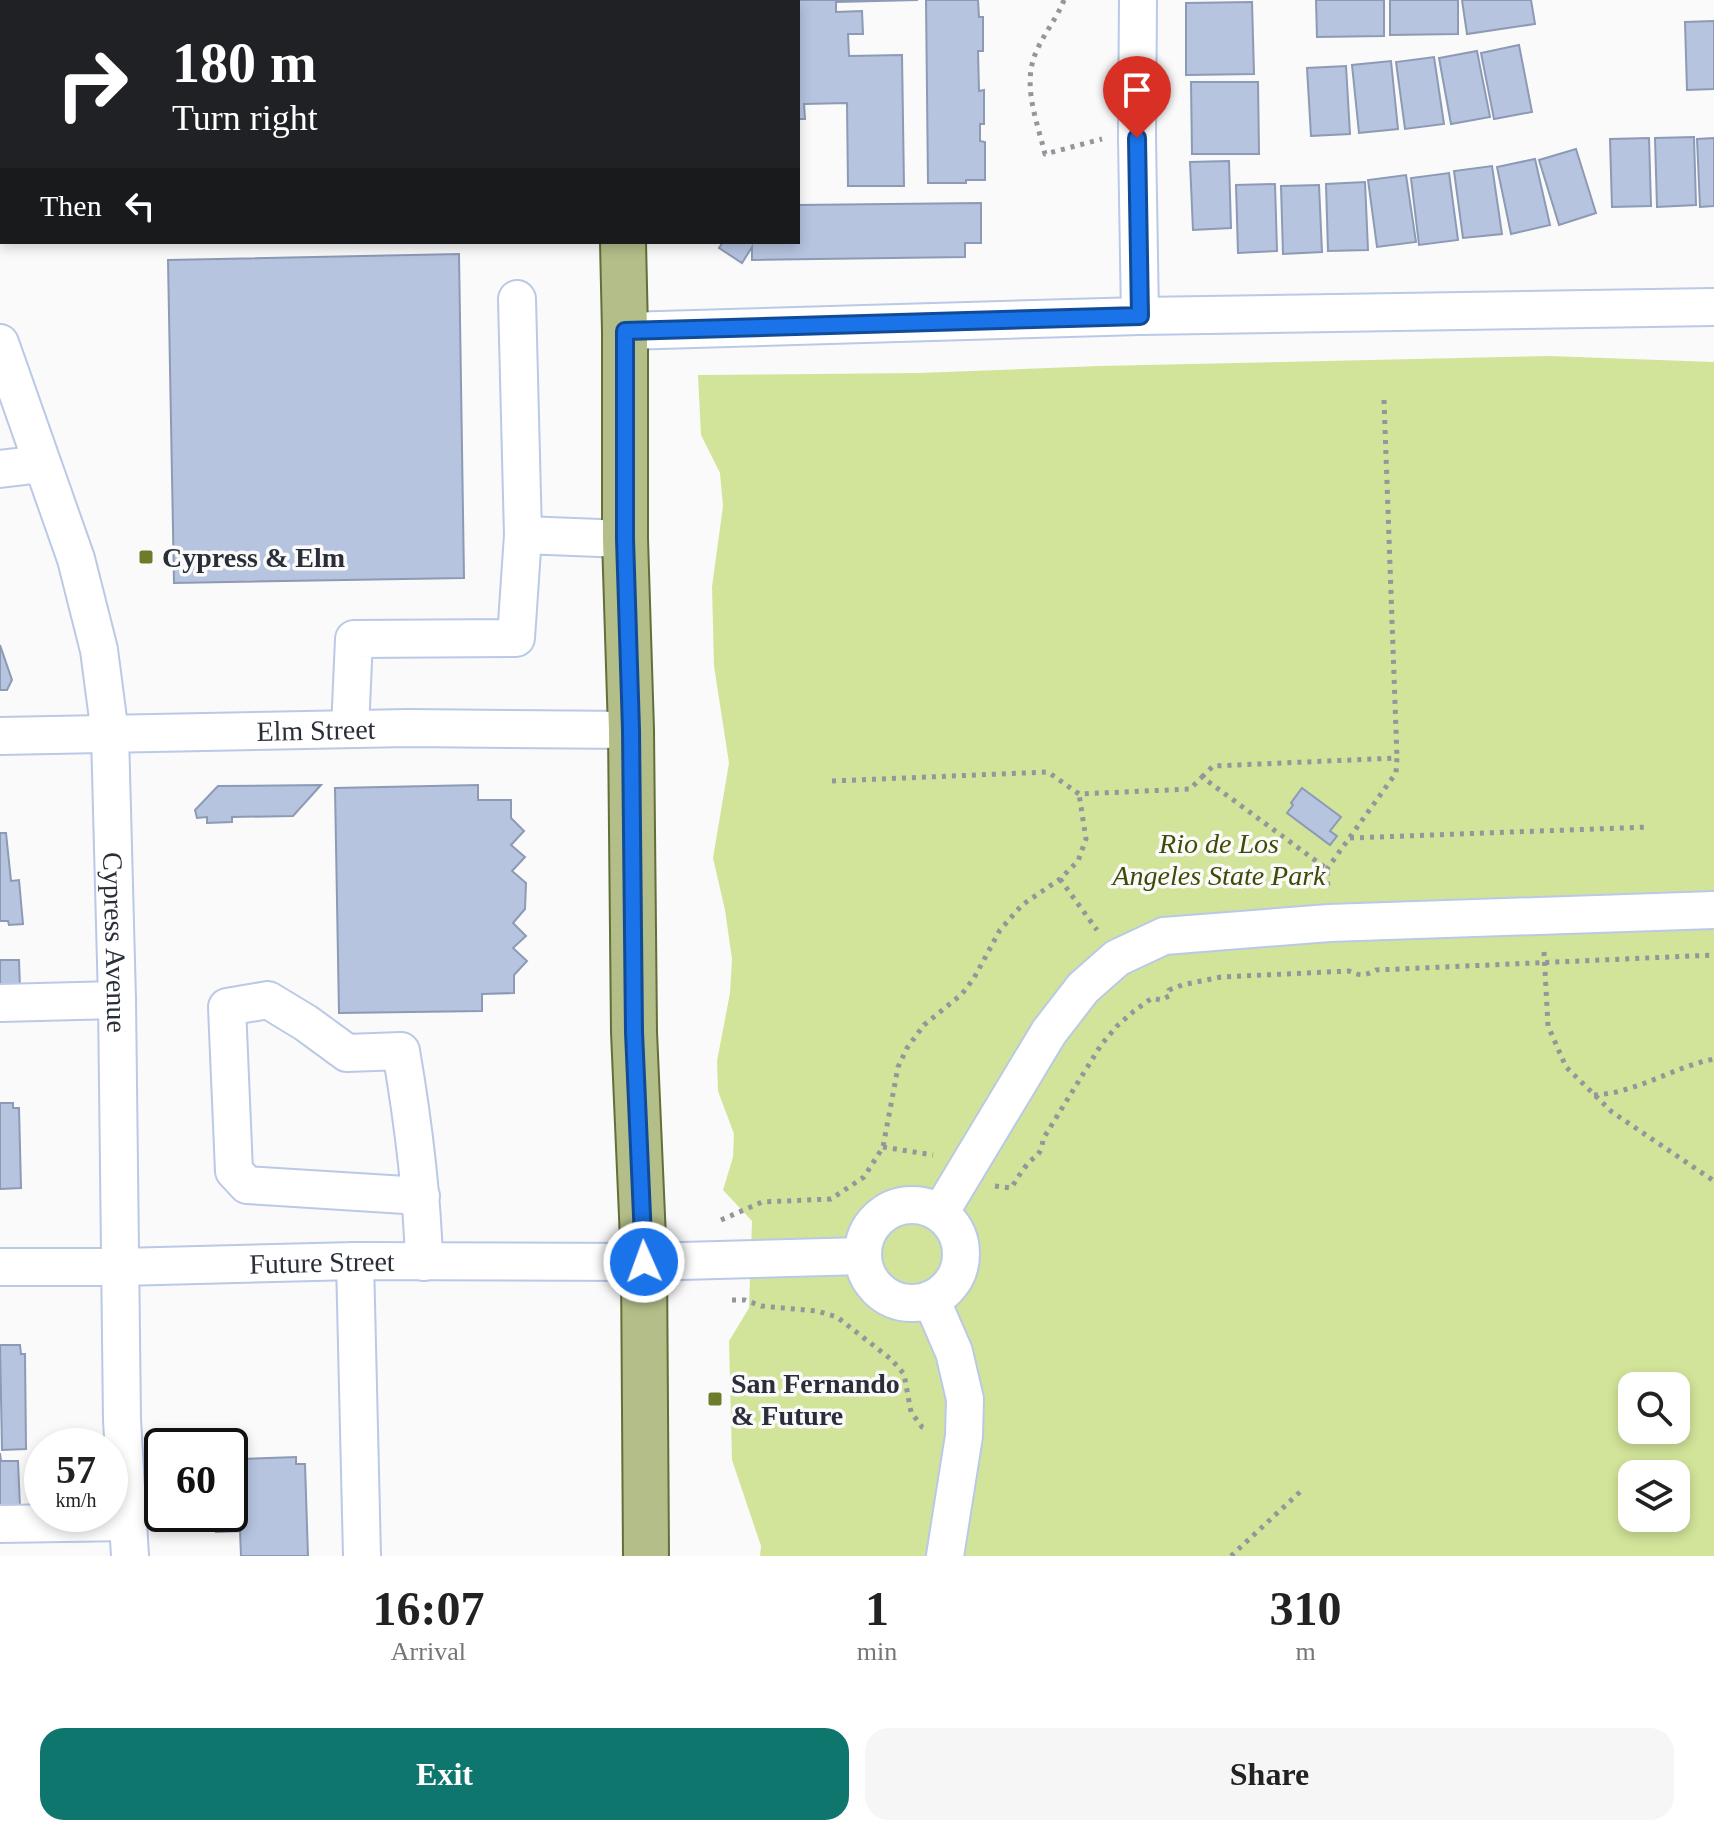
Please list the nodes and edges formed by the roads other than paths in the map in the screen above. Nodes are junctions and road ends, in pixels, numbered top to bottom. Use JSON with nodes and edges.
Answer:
{"nodes":[{"id":1,"x":1138,"y":0,"type":"edge"},
{"id":2,"x":623,"y":244,"type":"edge"},
{"id":3,"x":517,"y":299,"type":"dead end"},
{"id":4,"x":1714,"y":307,"type":"edge"},
{"id":5,"x":1140,"y":316,"type":"junction"},
{"id":6,"x":625,"y":331,"type":"junction"},
{"id":7,"x":0,"y":343,"type":"edge"},
{"id":8,"x":42,"y":464,"type":"junction"},
{"id":9,"x":0,"y":469,"type":"edge"},
{"id":10,"x":523,"y":535,"type":"junction"},
{"id":11,"x":625,"y":539,"type":"junction"},
{"id":12,"x":350,"y":729,"type":"junction"},
{"id":13,"x":631,"y":730,"type":"junction"},
{"id":14,"x":110,"y":734,"type":"junction"},
{"id":15,"x":0,"y":736,"type":"edge"},
{"id":16,"x":1714,"y":910,"type":"edge"},
{"id":17,"x":117,"y":1000,"type":"junction"},
{"id":18,"x":0,"y":1003,"type":"edge"},
{"id":19,"x":421,"y":1196,"type":"junction"},
{"id":20,"x":940,"y":1213,"type":"junction"},
{"id":21,"x":863,"y":1256,"type":"junction"},
{"id":22,"x":355,"y":1261,"type":"junction"},
{"id":23,"x":424,"y":1262,"type":"junction"},
{"id":24,"x":644,"y":1262,"type":"junction"},
{"id":25,"x":0,"y":1267,"type":"edge"},
{"id":26,"x":121,"y":1267,"type":"junction"},
{"id":27,"x":931,"y":1299,"type":"junction"},
{"id":28,"x":0,"y":1524,"type":"edge"},
{"id":29,"x":130,"y":1539,"type":"edge"},
{"id":30,"x":362,"y":1556,"type":"edge"},
{"id":31,"x":646,"y":1556,"type":"edge"},
{"id":32,"x":945,"y":1556,"type":"edge"}],
"edges":[{"from":1,"to":5,"type":"street"},
{"from":2,"to":6,"type":"main road"},
{"from":3,"to":10,"type":"street"},
{"from":4,"to":5,"type":"street"},
{"from":5,"to":6,"type":"street"},
{"from":6,"to":11,"type":"main road"},
{"from":7,"to":8,"type":"street","name":"Cypress Avenue"},
{"from":8,"to":9,"type":"street"},
{"from":8,"to":14,"type":"street","name":"Cypress Avenue"},
{"from":10,"to":11,"type":"street"},
{"from":10,"to":12,"type":"street"},
{"from":11,"to":13,"type":"main road"},
{"from":12,"to":13,"type":"street","name":"Elm Street"},
{"from":12,"to":14,"type":"street","name":"Elm Street"},
{"from":13,"to":24,"type":"main road"},
{"from":14,"to":15,"type":"street","name":"Elm Street"},
{"from":14,"to":17,"type":"street","name":"Cypress Avenue"},
{"from":16,"to":20,"type":"street"},
{"from":17,"to":18,"type":"street"},
{"from":17,"to":26,"type":"street","name":"Cypress Avenue"},
{"from":19,"to":19,"type":"street"},
{"from":19,"to":23,"type":"street"},
{"from":20,"to":21,"type":"street"},
{"from":20,"to":27,"type":"street"},
{"from":21,"to":24,"type":"street","name":"Future Street"},
{"from":21,"to":27,"type":"street"},
{"from":22,"to":23,"type":"street","name":"Future Street"},
{"from":22,"to":26,"type":"street","name":"Future Street"},
{"from":22,"to":30,"type":"street"},
{"from":23,"to":24,"type":"street","name":"Future Street"},
{"from":24,"to":31,"type":"main road"},
{"from":25,"to":26,"type":"street","name":"Future Street"},
{"from":26,"to":29,"type":"street","name":"Cypress Avenue"},
{"from":27,"to":32,"type":"street"},
{"from":28,"to":29,"type":"street"}]}
